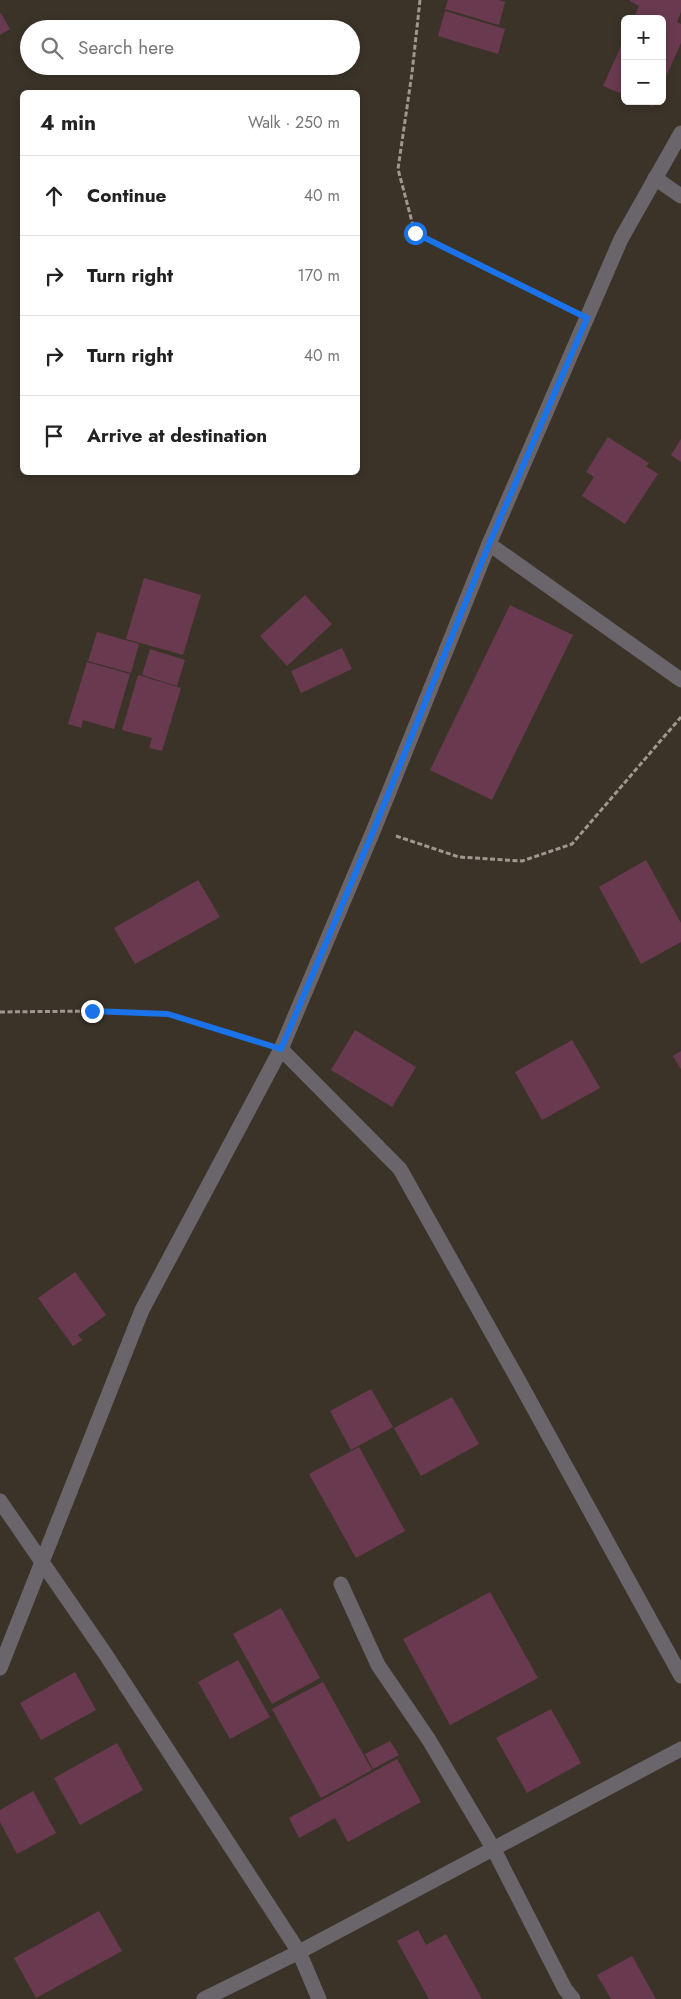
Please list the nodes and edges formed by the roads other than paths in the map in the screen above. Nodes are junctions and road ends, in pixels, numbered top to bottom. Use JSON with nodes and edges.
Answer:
{"nodes":[{"id":1,"x":681,"y":133,"type":"edge"},
{"id":2,"x":656,"y":178,"type":"junction"},
{"id":3,"x":681,"y":196,"type":"edge"},
{"id":4,"x":489,"y":544,"type":"junction"},
{"id":5,"x":681,"y":680,"type":"edge"},
{"id":6,"x":281,"y":1049,"type":"junction"},
{"id":7,"x":0,"y":1501,"type":"edge"},
{"id":8,"x":42,"y":1561,"type":"junction"},
{"id":9,"x":341,"y":1584,"type":"dead end"},
{"id":10,"x":0,"y":1668,"type":"edge"},
{"id":11,"x":681,"y":1676,"type":"edge"},
{"id":12,"x":681,"y":1749,"type":"edge"},
{"id":13,"x":493,"y":1848,"type":"junction"},
{"id":14,"x":298,"y":1952,"type":"junction"},
{"id":15,"x":204,"y":1999,"type":"edge"},
{"id":16,"x":319,"y":1999,"type":"edge"},
{"id":17,"x":573,"y":1999,"type":"edge"}],
"edges":[{"from":1,"to":2,"type":"street"},
{"from":2,"to":3,"type":"street"},
{"from":2,"to":4,"type":"street"},
{"from":4,"to":5,"type":"street"},
{"from":4,"to":6,"type":"street"},
{"from":6,"to":8,"type":"street"},
{"from":6,"to":11,"type":"street"},
{"from":7,"to":8,"type":"street"},
{"from":8,"to":10,"type":"street"},
{"from":8,"to":14,"type":"street"},
{"from":9,"to":13,"type":"street"},
{"from":12,"to":13,"type":"street"},
{"from":13,"to":14,"type":"street"},
{"from":13,"to":17,"type":"street"},
{"from":14,"to":15,"type":"street"},
{"from":14,"to":16,"type":"street"}]}
